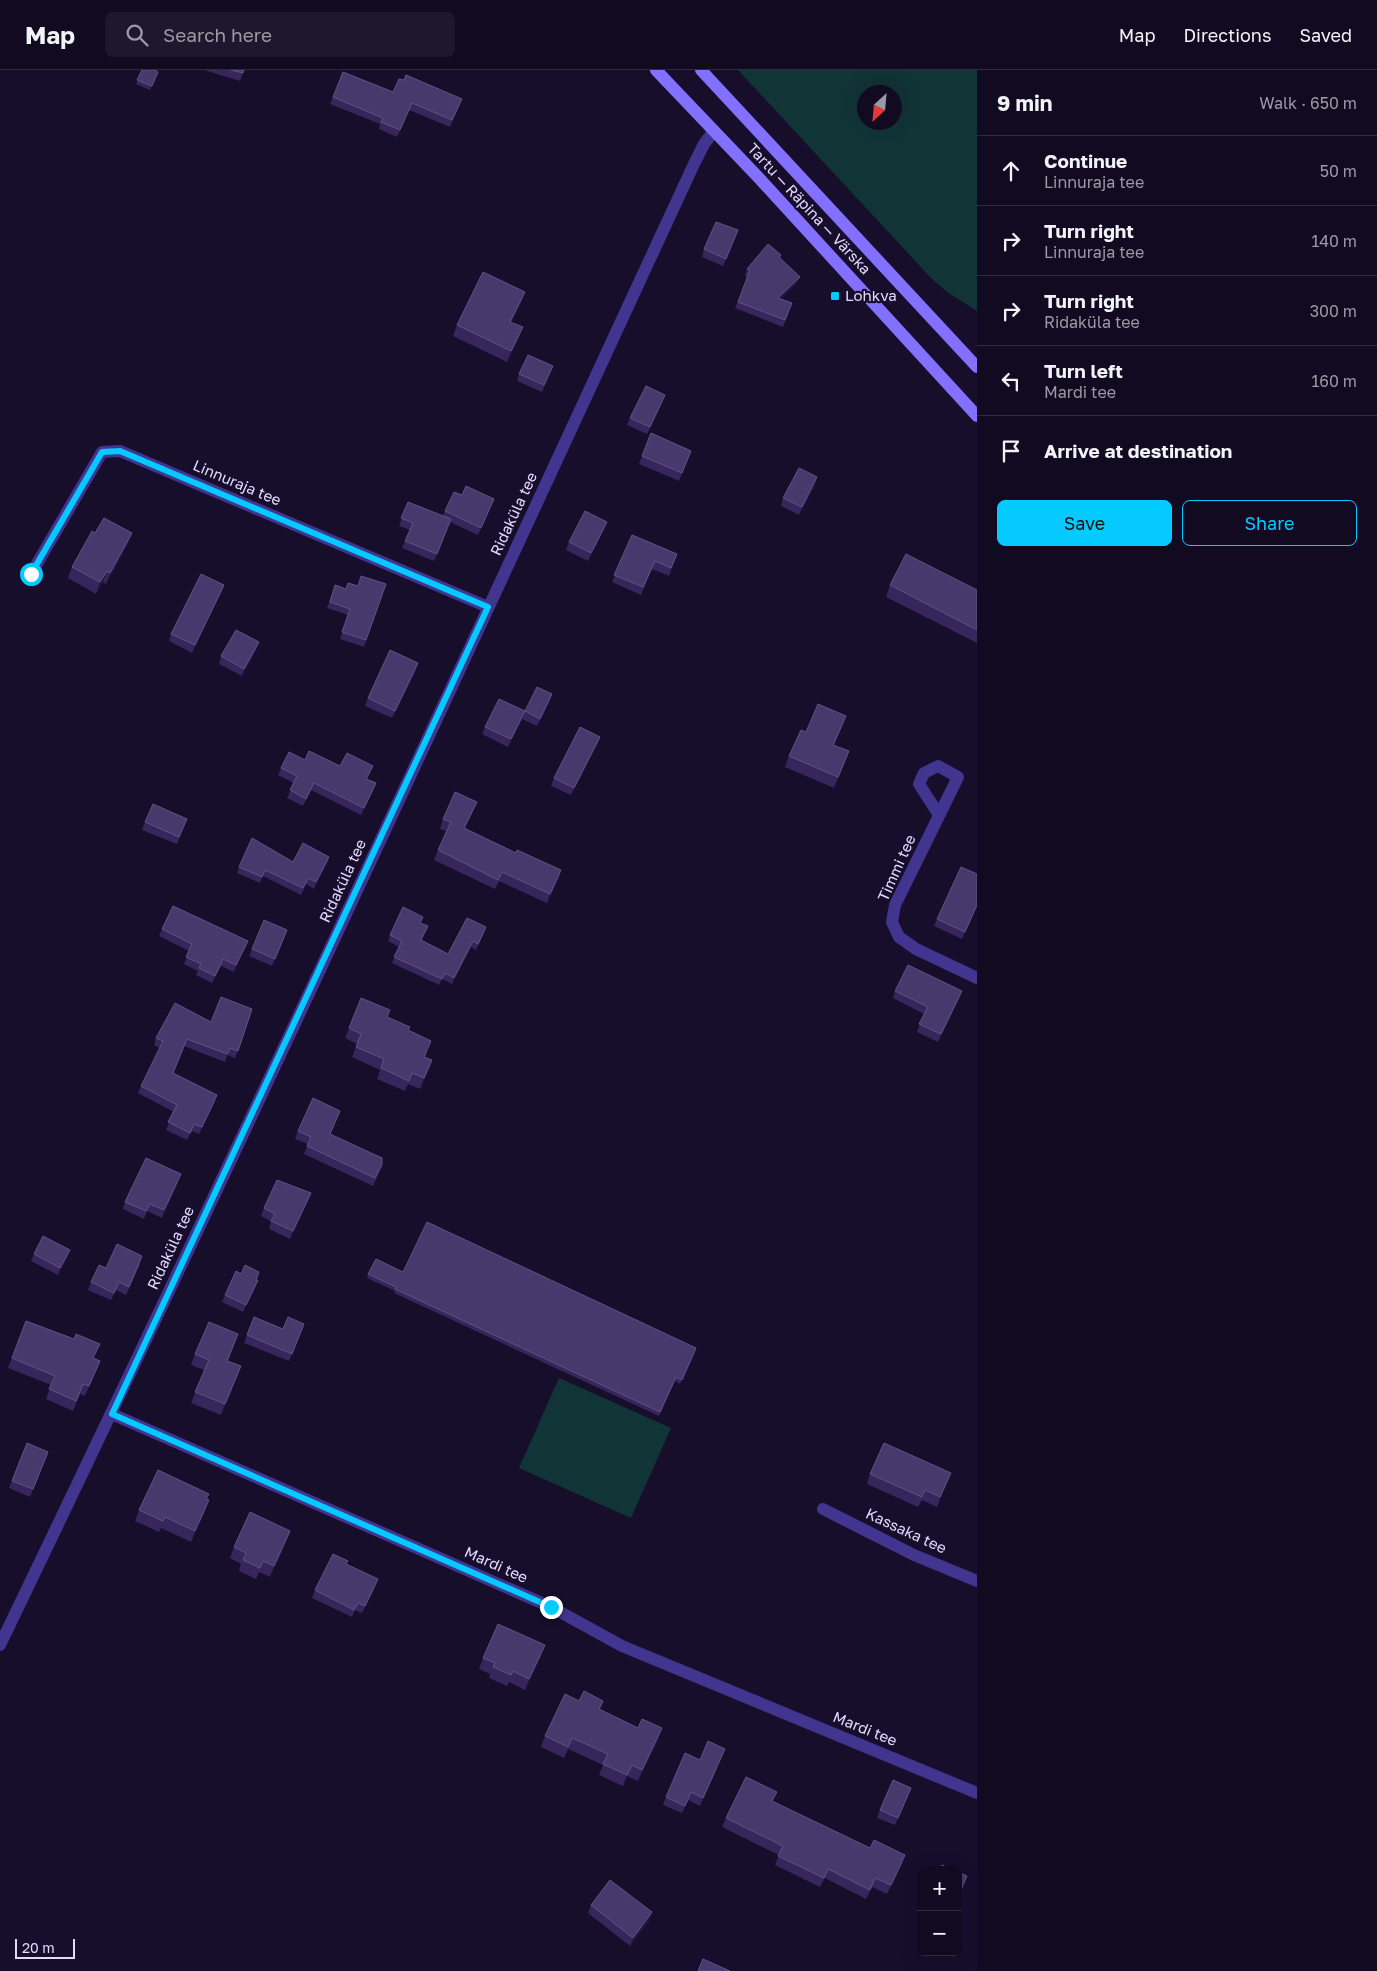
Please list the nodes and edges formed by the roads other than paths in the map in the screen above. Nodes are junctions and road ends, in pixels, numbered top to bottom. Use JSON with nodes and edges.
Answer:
{"nodes":[{"id":1,"x":656,"y":70,"type":"edge"},
{"id":2,"x":700,"y":70,"type":"edge"},
{"id":3,"x":714,"y":131,"type":"junction"},
{"id":4,"x":977,"y":367,"type":"edge"},
{"id":5,"x":977,"y":416,"type":"edge"},
{"id":6,"x":31,"y":574,"type":"dead end"},
{"id":7,"x":488,"y":607,"type":"junction"},
{"id":8,"x":939,"y":815,"type":"dead end"},
{"id":9,"x":977,"y":978,"type":"edge"},
{"id":10,"x":112,"y":1414,"type":"junction"},
{"id":11,"x":823,"y":1509,"type":"dead end"},
{"id":12,"x":977,"y":1581,"type":"edge"},
{"id":13,"x":0,"y":1645,"type":"edge"},
{"id":14,"x":977,"y":1793,"type":"edge"}],
"edges":[{"from":1,"to":3,"type":"main road","name":"Tartu — Räpina — Värska"},
{"from":2,"to":4,"type":"main road","name":"Tartu — Räpina — Värska"},
{"from":3,"to":5,"type":"main road","name":"Tartu — Räpina — Värska"},
{"from":3,"to":7,"type":"street","name":"Ridaküla tee"},
{"from":6,"to":7,"type":"street","name":"Linnuraja tee"},
{"from":7,"to":10,"type":"street","name":"Ridaküla tee"},
{"from":8,"to":9,"type":"street","name":"Timmi tee"},
{"from":10,"to":13,"type":"street","name":"Ridaküla tee"},
{"from":10,"to":14,"type":"street","name":"Mardi tee"},
{"from":11,"to":12,"type":"street","name":"Kassaka tee"}]}
